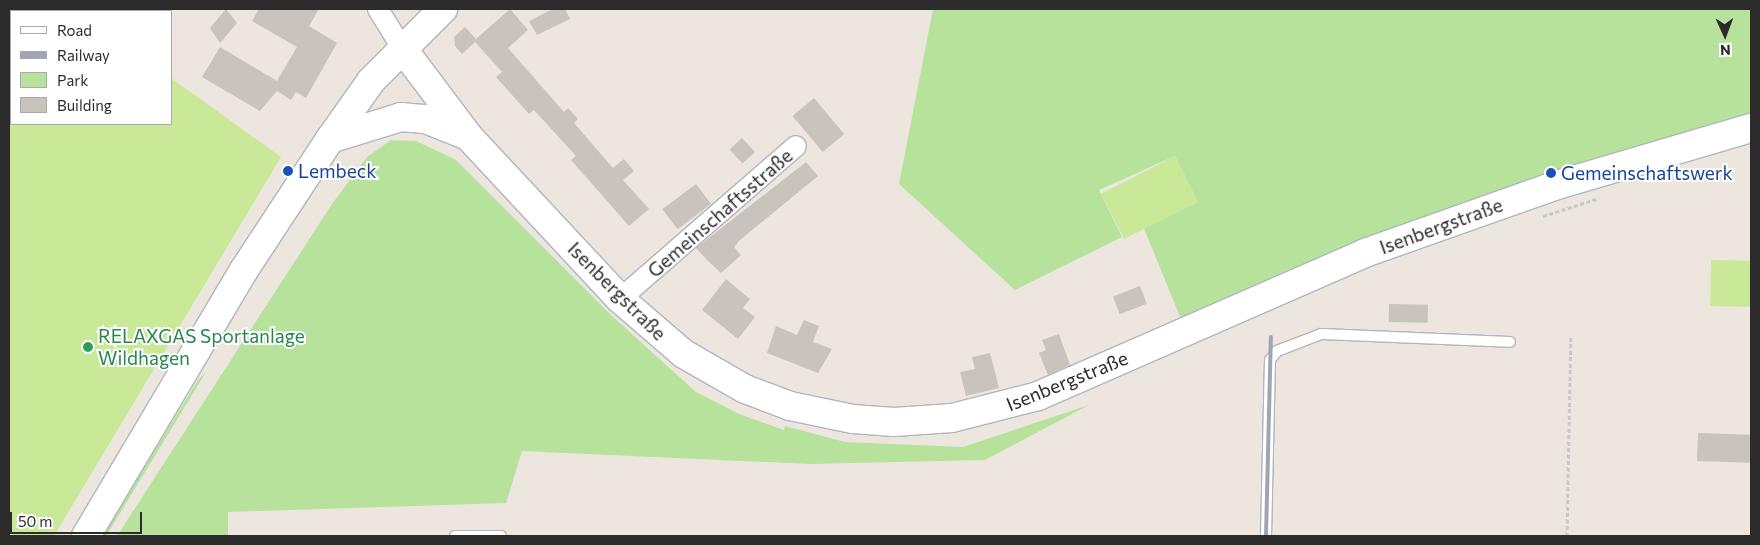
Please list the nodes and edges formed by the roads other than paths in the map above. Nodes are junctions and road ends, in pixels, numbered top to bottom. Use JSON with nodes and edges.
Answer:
{"nodes":[{"id":1,"x":378,"y":9,"type":"edge"},
{"id":2,"x":443,"y":9,"type":"edge"},
{"id":3,"x":402,"y":48,"type":"junction"},
{"id":4,"x":1751,"y":128,"type":"edge"},
{"id":5,"x":469,"y":137,"type":"junction"},
{"id":6,"x":330,"y":138,"type":"junction"},
{"id":7,"x":796,"y":146,"type":"dead end"},
{"id":8,"x":620,"y":299,"type":"junction"},
{"id":9,"x":1510,"y":342,"type":"dead end"},
{"id":10,"x":86,"y":536,"type":"edge"},
{"id":11,"x":455,"y":536,"type":"edge"},
{"id":12,"x":501,"y":536,"type":"edge"},
{"id":13,"x":1266,"y":536,"type":"edge"}],
"edges":[{"from":1,"to":3,"type":"street"},
{"from":2,"to":3,"type":"main road"},
{"from":3,"to":5,"type":"main road","name":"Isenbergstraße"},
{"from":3,"to":6,"type":"main road"},
{"from":4,"to":8,"type":"main road","name":"Isenbergstraße"},
{"from":5,"to":6,"type":"main road"},
{"from":5,"to":8,"type":"main road","name":"Isenbergstraße"},
{"from":6,"to":10,"type":"main road"},
{"from":7,"to":8,"type":"street","name":"Gemeinschaftsstraße"},
{"from":9,"to":13,"type":"lane"},
{"from":11,"to":12,"type":"lane"}]}
